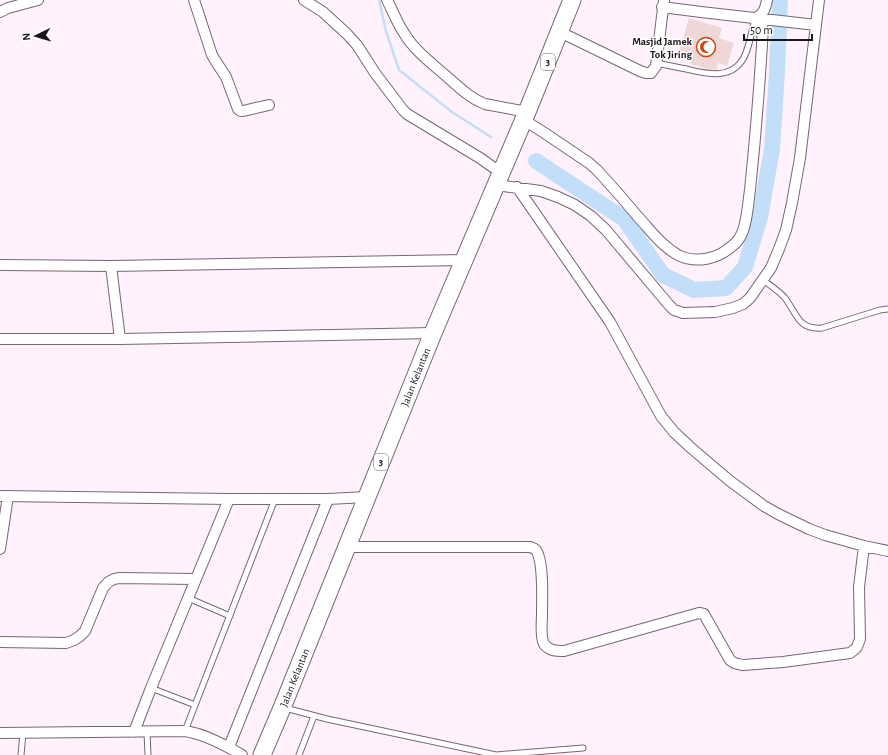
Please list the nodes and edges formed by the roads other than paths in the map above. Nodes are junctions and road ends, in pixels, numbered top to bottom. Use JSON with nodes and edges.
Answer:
{"nodes":[{"id":1,"x":38,"y":0,"type":"edge"},
{"id":2,"x":194,"y":0,"type":"edge"},
{"id":3,"x":304,"y":0,"type":"edge"},
{"id":4,"x":387,"y":0,"type":"edge"},
{"id":5,"x":572,"y":0,"type":"edge"},
{"id":6,"x":767,"y":0,"type":"edge"},
{"id":7,"x":819,"y":0,"type":"edge"},
{"id":8,"x":663,"y":4,"type":"edge"},
{"id":9,"x":0,"y":12,"type":"edge"},
{"id":10,"x":758,"y":19,"type":"junction"},
{"id":11,"x":816,"y":25,"type":"junction"},
{"id":12,"x":560,"y":32,"type":"junction"},
{"id":13,"x":656,"y":63,"type":"junction"},
{"id":14,"x":270,"y":105,"type":"dead end"},
{"id":15,"x":525,"y":118,"type":"junction"},
{"id":16,"x":500,"y":176,"type":"junction"},
{"id":17,"x":517,"y":187,"type":"junction"},
{"id":18,"x":464,"y":260,"type":"junction"},
{"id":19,"x":0,"y":265,"type":"edge"},
{"id":20,"x":111,"y":266,"type":"junction"},
{"id":21,"x":763,"y":280,"type":"junction"},
{"id":22,"x":888,"y":309,"type":"edge"},
{"id":23,"x":434,"y":333,"type":"junction"},
{"id":24,"x":0,"y":339,"type":"edge"},
{"id":25,"x":120,"y":339,"type":"junction"},
{"id":26,"x":4,"y":496,"type":"edge"},
{"id":27,"x":366,"y":497,"type":"junction"},
{"id":28,"x":229,"y":499,"type":"junction"},
{"id":29,"x":275,"y":499,"type":"junction"},
{"id":30,"x":328,"y":499,"type":"junction"},
{"id":31,"x":864,"y":546,"type":"junction"},
{"id":32,"x":347,"y":547,"type":"junction"},
{"id":33,"x":0,"y":549,"type":"edge"},
{"id":34,"x":888,"y":551,"type":"edge"},
{"id":35,"x":196,"y":579,"type":"junction"},
{"id":36,"x":188,"y":598,"type":"junction"},
{"id":37,"x":230,"y":616,"type":"junction"},
{"id":38,"x":0,"y":642,"type":"edge"},
{"id":39,"x":151,"y":688,"type":"junction"},
{"id":40,"x":195,"y":705,"type":"junction"},
{"id":41,"x":282,"y":708,"type":"junction"},
{"id":42,"x":314,"y":716,"type":"junction"},
{"id":43,"x":185,"y":731,"type":"junction"},
{"id":44,"x":134,"y":732,"type":"junction"},
{"id":45,"x":147,"y":732,"type":"junction"},
{"id":46,"x":0,"y":733,"type":"edge"},
{"id":47,"x":22,"y":733,"type":"junction"},
{"id":48,"x":228,"y":747,"type":"junction"},
{"id":49,"x":583,"y":748,"type":"dead end"},
{"id":50,"x":21,"y":755,"type":"edge"},
{"id":51,"x":148,"y":755,"type":"edge"},
{"id":52,"x":242,"y":755,"type":"edge"},
{"id":53,"x":262,"y":755,"type":"edge"},
{"id":54,"x":299,"y":755,"type":"edge"},
{"id":55,"x":496,"y":755,"type":"edge"}],
"edges":[{"from":1,"to":9,"type":"street"},
{"from":2,"to":14,"type":"street"},
{"from":3,"to":16,"type":"street"},
{"from":4,"to":15,"type":"street"},
{"from":5,"to":12,"type":"highway","name":"Jalan Kelantan","number":"3"},
{"from":6,"to":10,"type":"street"},
{"from":7,"to":11,"type":"street"},
{"from":8,"to":10,"type":"street"},
{"from":8,"to":13,"type":"street"},
{"from":10,"to":11,"type":"street"},
{"from":10,"to":13,"type":"lane"},
{"from":10,"to":15,"type":"street"},
{"from":11,"to":21,"type":"street"},
{"from":12,"to":13,"type":"street"},
{"from":12,"to":15,"type":"highway","name":"Jalan Kelantan","number":"3"},
{"from":15,"to":16,"type":"highway","name":"Jalan Kelantan","number":"3"},
{"from":16,"to":17,"type":"street"},
{"from":16,"to":18,"type":"highway","name":"Jalan Kelantan","number":"3"},
{"from":17,"to":21,"type":"street"},
{"from":17,"to":31,"type":"street"},
{"from":18,"to":20,"type":"street"},
{"from":18,"to":23,"type":"highway","name":"Jalan Kelantan","number":"3"},
{"from":19,"to":20,"type":"street"},
{"from":20,"to":25,"type":"street"},
{"from":21,"to":22,"type":"lane"},
{"from":23,"to":25,"type":"street"},
{"from":23,"to":27,"type":"highway","name":"Jalan Kelantan","number":"3"},
{"from":24,"to":25,"type":"street"},
{"from":26,"to":28,"type":"street"},
{"from":26,"to":33,"type":"street"},
{"from":27,"to":30,"type":"street"},
{"from":27,"to":32,"type":"highway","name":"Jalan Kelantan","number":"3"},
{"from":28,"to":29,"type":"street"},
{"from":28,"to":35,"type":"street"},
{"from":29,"to":30,"type":"street"},
{"from":29,"to":37,"type":"lane"},
{"from":30,"to":48,"type":"street"},
{"from":31,"to":32,"type":"street"},
{"from":31,"to":34,"type":"street"},
{"from":32,"to":41,"type":"highway","name":"Jalan Kelantan","number":"3"},
{"from":35,"to":36,"type":"street"},
{"from":35,"to":38,"type":"street"},
{"from":36,"to":37,"type":"lane"},
{"from":36,"to":39,"type":"street"},
{"from":37,"to":40,"type":"lane"},
{"from":39,"to":40,"type":"lane"},
{"from":39,"to":44,"type":"street"},
{"from":40,"to":43,"type":"lane"},
{"from":41,"to":42,"type":"lane"},
{"from":41,"to":53,"type":"highway","name":"Jalan Kelantan","number":"3"},
{"from":42,"to":54,"type":"lane"},
{"from":42,"to":55,"type":"lane"},
{"from":43,"to":45,"type":"street"},
{"from":43,"to":48,"type":"street"},
{"from":44,"to":45,"type":"street"},
{"from":44,"to":47,"type":"street"},
{"from":45,"to":51,"type":"lane"},
{"from":46,"to":47,"type":"street"},
{"from":47,"to":50,"type":"lane"},
{"from":48,"to":52,"type":"street"},
{"from":49,"to":55,"type":"lane"}]}
